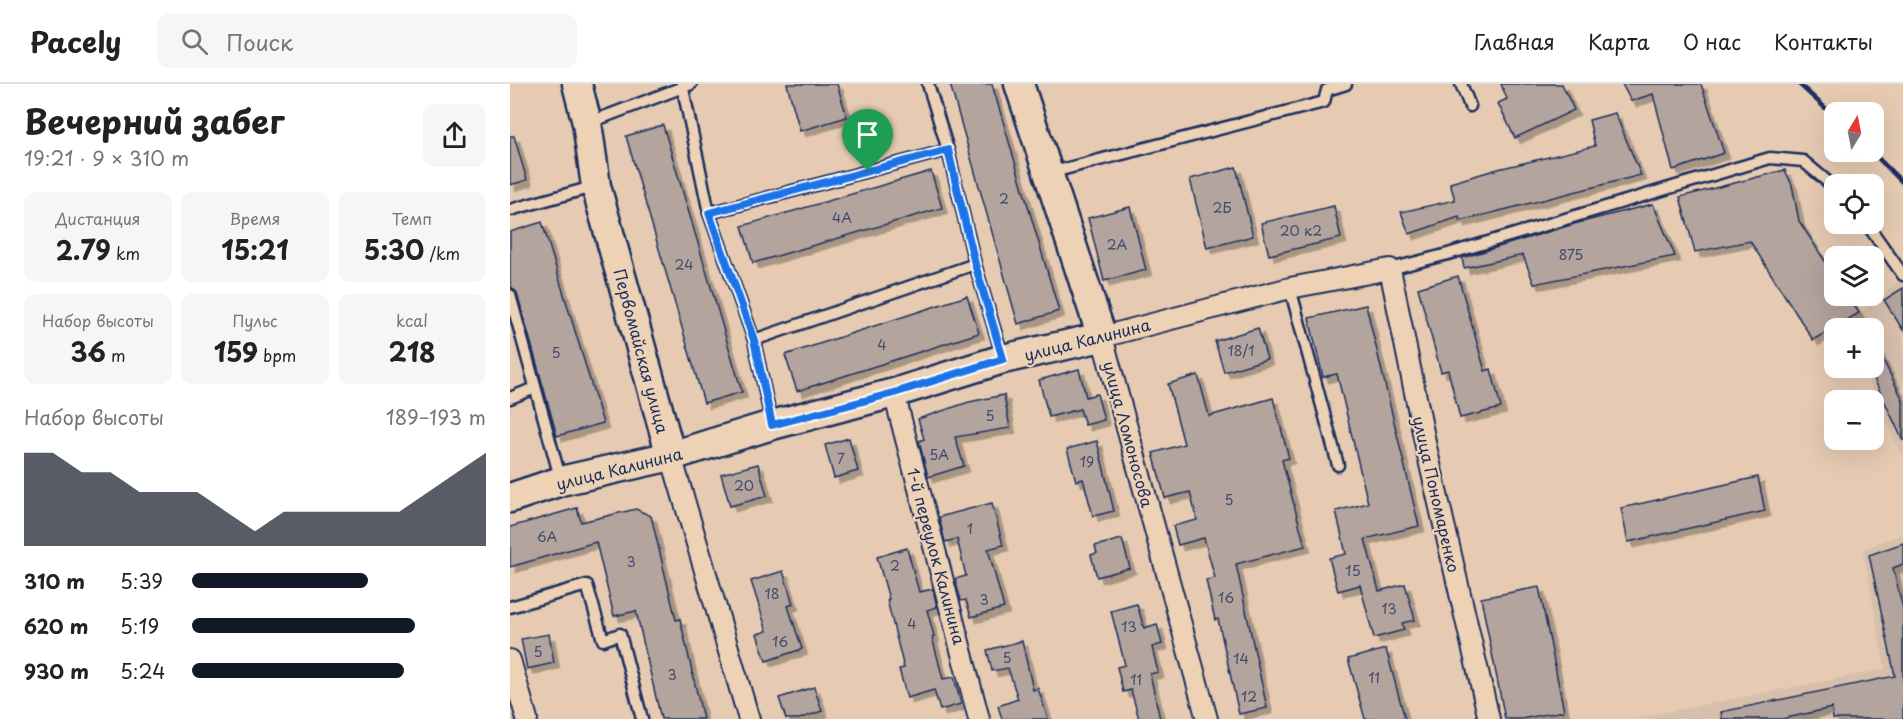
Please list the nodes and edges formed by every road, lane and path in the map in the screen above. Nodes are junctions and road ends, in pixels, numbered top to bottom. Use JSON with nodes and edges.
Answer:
{"nodes":[{"id":1,"x":578,"y":84,"type":"edge"},
{"id":2,"x":928,"y":84,"type":"edge"},
{"id":3,"x":1019,"y":84,"type":"edge"},
{"id":4,"x":1346,"y":84,"type":"edge"},
{"id":5,"x":1461,"y":84,"type":"edge"},
{"id":6,"x":685,"y":85,"type":"edge"},
{"id":7,"x":1470,"y":106,"type":"dead end"},
{"id":8,"x":587,"y":123,"type":"junction"},
{"id":9,"x":948,"y":150,"type":"junction"},
{"id":10,"x":1048,"y":173,"type":"junction"},
{"id":11,"x":1824,"y":179,"type":"edge"},
{"id":12,"x":596,"y":186,"type":"junction"},
{"id":13,"x":510,"y":210,"type":"edge"},
{"id":14,"x":709,"y":213,"type":"junction"},
{"id":15,"x":1874,"y":234,"type":"edge"},
{"id":16,"x":975,"y":264,"type":"junction"},
{"id":17,"x":1390,"y":269,"type":"junction"},
{"id":18,"x":1903,"y":275,"type":"edge"},
{"id":19,"x":1290,"y":288,"type":"junction"},
{"id":20,"x":510,"y":296,"type":"edge"},
{"id":21,"x":1102,"y":337,"type":"junction"},
{"id":22,"x":754,"y":340,"type":"junction"},
{"id":23,"x":1003,"y":359,"type":"junction"},
{"id":24,"x":535,"y":388,"type":"junction"},
{"id":25,"x":894,"y":393,"type":"junction"},
{"id":26,"x":510,"y":398,"type":"edge"},
{"id":27,"x":772,"y":425,"type":"junction"},
{"id":28,"x":671,"y":456,"type":"junction"},
{"id":29,"x":1338,"y":465,"type":"dead end"},
{"id":30,"x":561,"y":481,"type":"junction"},
{"id":31,"x":510,"y":498,"type":"edge"},
{"id":32,"x":510,"y":607,"type":"edge"},
{"id":33,"x":510,"y":660,"type":"edge"},
{"id":34,"x":527,"y":719,"type":"edge"},
{"id":35,"x":642,"y":719,"type":"edge"},
{"id":36,"x":750,"y":719,"type":"edge"},
{"id":37,"x":979,"y":719,"type":"edge"},
{"id":38,"x":1208,"y":719,"type":"edge"},
{"id":39,"x":1489,"y":719,"type":"edge"}],
"edges":[{"from":1,"to":8,"type":"street","name":"Первомайская улица"},
{"from":2,"to":9,"type":"lane"},
{"from":3,"to":10,"type":"street","name":"улица Ломоносова"},
{"from":4,"to":10,"type":"lane"},
{"from":5,"to":7,"type":"lane"},
{"from":6,"to":8,"type":"lane"},
{"from":6,"to":14,"type":"lane"},
{"from":8,"to":12,"type":"street","name":"Первомайская улица"},
{"from":9,"to":14,"type":"lane"},
{"from":9,"to":16,"type":"lane"},
{"from":10,"to":21,"type":"street","name":"улица Ломоносова"},
{"from":11,"to":17,"type":"lane"},
{"from":12,"to":13,"type":"lane"},
{"from":12,"to":28,"type":"street","name":"Первомайская улица"},
{"from":14,"to":22,"type":"lane"},
{"from":15,"to":18,"type":"lane"},
{"from":16,"to":22,"type":"lane"},
{"from":16,"to":23,"type":"lane"},
{"from":17,"to":19,"type":"street","name":"улица Калинина"},
{"from":17,"to":39,"type":"street","name":"улица Пономаренко"},
{"from":19,"to":21,"type":"street","name":"улица Калинина"},
{"from":19,"to":29,"type":"lane"},
{"from":20,"to":24,"type":"lane"},
{"from":21,"to":23,"type":"street","name":"улица Калинина"},
{"from":21,"to":38,"type":"street","name":"улица Ломоносова"},
{"from":22,"to":27,"type":"lane"},
{"from":23,"to":25,"type":"street","name":"улица Калинина"},
{"from":24,"to":26,"type":"lane"},
{"from":24,"to":30,"type":"lane"},
{"from":25,"to":27,"type":"street","name":"улица Калинина"},
{"from":25,"to":37,"type":"street","name":"1-й переулок Калинина"},
{"from":27,"to":28,"type":"street","name":"улица Калинина"},
{"from":28,"to":30,"type":"street","name":"улица Калинина"},
{"from":28,"to":36,"type":"street","name":"Первомайская улица"},
{"from":30,"to":31,"type":"street","name":"улица Калинина"},
{"from":32,"to":35,"type":"lane"},
{"from":33,"to":34,"type":"street"}]}
